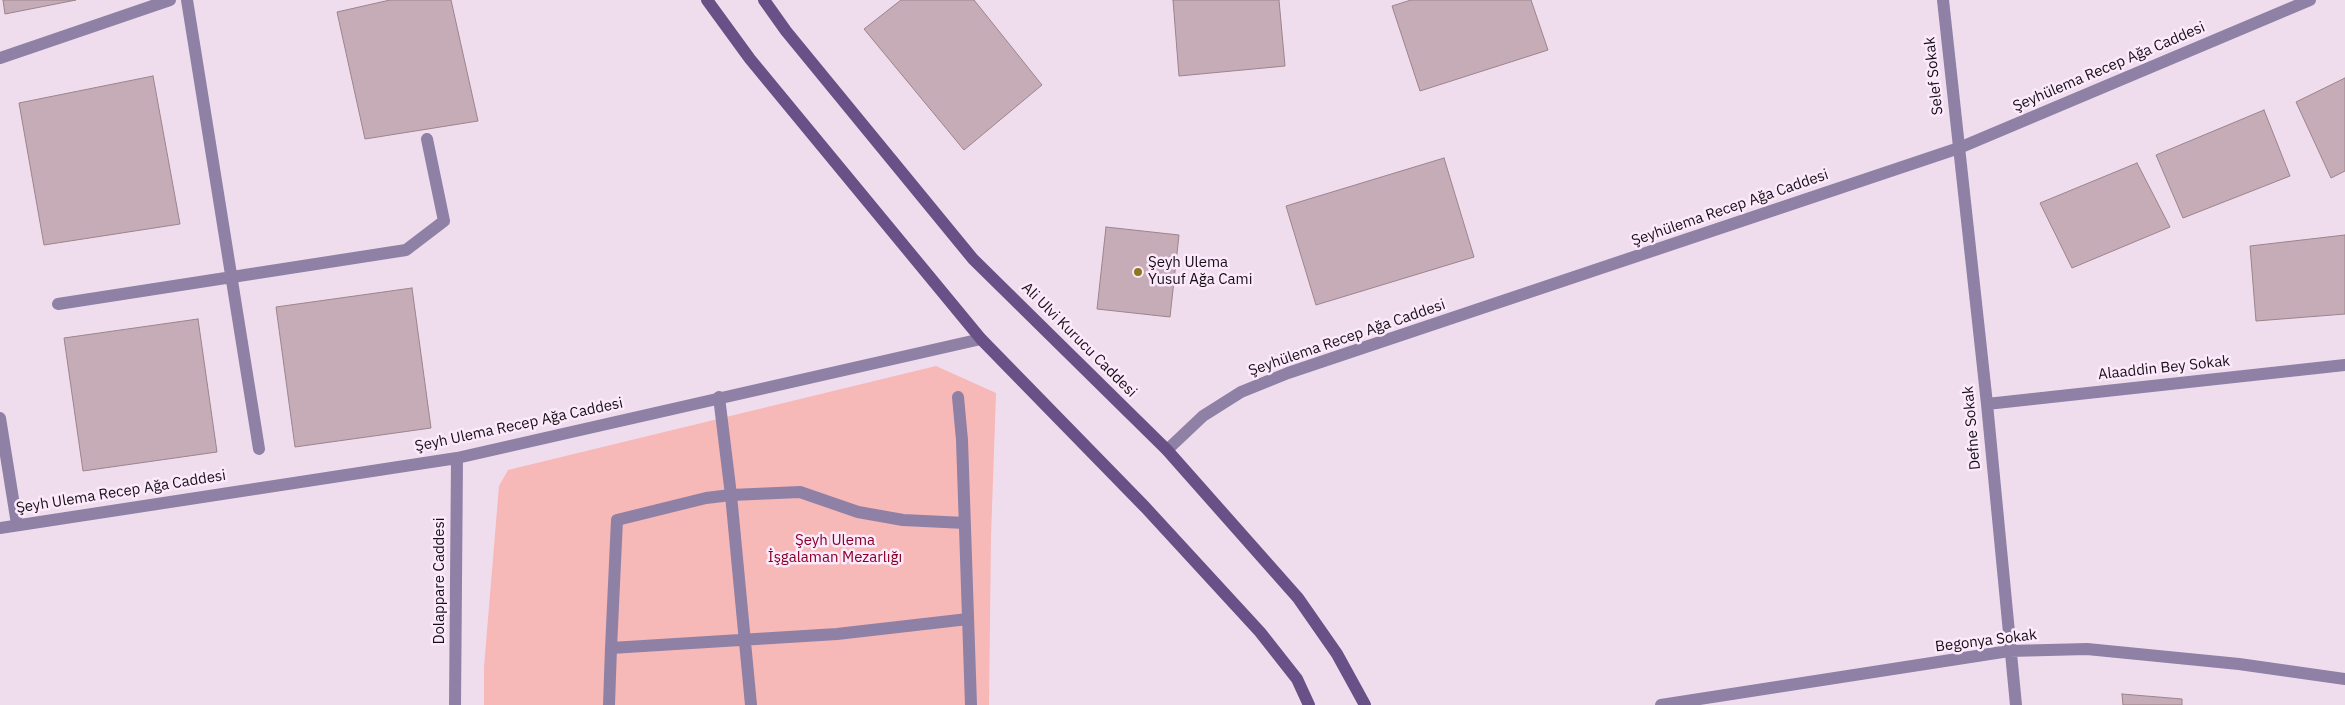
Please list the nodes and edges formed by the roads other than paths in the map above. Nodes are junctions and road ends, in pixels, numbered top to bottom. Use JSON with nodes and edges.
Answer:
{"nodes":[{"id":1,"x":170,"y":0,"type":"edge"},
{"id":2,"x":187,"y":0,"type":"edge"},
{"id":3,"x":707,"y":0,"type":"edge"},
{"id":4,"x":764,"y":0,"type":"edge"},
{"id":5,"x":1943,"y":0,"type":"edge"},
{"id":6,"x":2310,"y":0,"type":"edge"},
{"id":7,"x":0,"y":58,"type":"edge"},
{"id":8,"x":427,"y":139,"type":"dead end"},
{"id":9,"x":1959,"y":148,"type":"junction"},
{"id":10,"x":232,"y":278,"type":"junction"},
{"id":11,"x":58,"y":304,"type":"dead end"},
{"id":12,"x":981,"y":339,"type":"junction"},
{"id":13,"x":2345,"y":365,"type":"edge"},
{"id":14,"x":719,"y":397,"type":"junction"},
{"id":15,"x":958,"y":397,"type":"dead end"},
{"id":16,"x":1987,"y":404,"type":"junction"},
{"id":17,"x":0,"y":418,"type":"edge"},
{"id":18,"x":259,"y":449,"type":"dead end"},
{"id":19,"x":1168,"y":450,"type":"junction"},
{"id":20,"x":457,"y":458,"type":"junction"},
{"id":21,"x":731,"y":494,"type":"junction"},
{"id":22,"x":964,"y":523,"type":"junction"},
{"id":23,"x":17,"y":524,"type":"junction"},
{"id":24,"x":0,"y":528,"type":"edge"},
{"id":25,"x":968,"y":619,"type":"junction"},
{"id":26,"x":745,"y":641,"type":"junction"},
{"id":27,"x":611,"y":648,"type":"junction"},
{"id":28,"x":2009,"y":652,"type":"junction"},
{"id":29,"x":2345,"y":679,"type":"edge"},
{"id":30,"x":455,"y":705,"type":"edge"},
{"id":31,"x":609,"y":705,"type":"edge"},
{"id":32,"x":751,"y":705,"type":"edge"},
{"id":33,"x":971,"y":705,"type":"edge"},
{"id":34,"x":1309,"y":705,"type":"edge"},
{"id":35,"x":1366,"y":705,"type":"edge"},
{"id":36,"x":1661,"y":705,"type":"edge"},
{"id":37,"x":2016,"y":705,"type":"edge"}],
"edges":[{"from":1,"to":7,"type":"street"},
{"from":2,"to":10,"type":"street"},
{"from":3,"to":12,"type":"main road"},
{"from":4,"to":19,"type":"main road","name":"Ali Ulvi Kurucu Caddesi"},
{"from":5,"to":9,"type":"street","name":"Selef Sokak"},
{"from":6,"to":9,"type":"street","name":"Şeyhülema Recep Ağa Caddesi"},
{"from":8,"to":10,"type":"street"},
{"from":9,"to":16,"type":"street","name":"Defne Sokak"},
{"from":9,"to":19,"type":"street","name":"Şeyhülema Recep Ağa Caddesi"},
{"from":10,"to":11,"type":"street"},
{"from":10,"to":18,"type":"street"},
{"from":12,"to":14,"type":"street","name":"Şeyh Ulema Recep Ağa Caddesi"},
{"from":12,"to":34,"type":"main road"},
{"from":13,"to":16,"type":"street","name":"Alaaddin Bey Sokak"},
{"from":14,"to":20,"type":"street","name":"Şeyh Ulema Recep Ağa Caddesi"},
{"from":14,"to":21,"type":"street"},
{"from":15,"to":22,"type":"street"},
{"from":16,"to":28,"type":"street","name":"Defne Sokak"},
{"from":17,"to":23,"type":"street"},
{"from":19,"to":35,"type":"main road","name":"Ali Ulvi Kurucu Caddesi"},
{"from":20,"to":23,"type":"street","name":"Şeyh Ulema Recep Ağa Caddesi"},
{"from":20,"to":30,"type":"street","name":"Dolappare Caddesi"},
{"from":21,"to":22,"type":"street"},
{"from":21,"to":26,"type":"street"},
{"from":21,"to":27,"type":"street"},
{"from":22,"to":25,"type":"street"},
{"from":23,"to":24,"type":"street","name":"Şeyh Ulema Recep Ağa Caddesi"},
{"from":25,"to":26,"type":"street"},
{"from":25,"to":33,"type":"street"},
{"from":26,"to":27,"type":"street"},
{"from":26,"to":32,"type":"street"},
{"from":27,"to":31,"type":"street"},
{"from":28,"to":29,"type":"street","name":"Begonya Sokak"},
{"from":28,"to":36,"type":"street","name":"Begonya Sokak"},
{"from":28,"to":37,"type":"street","name":"Defne Sokak"}]}
